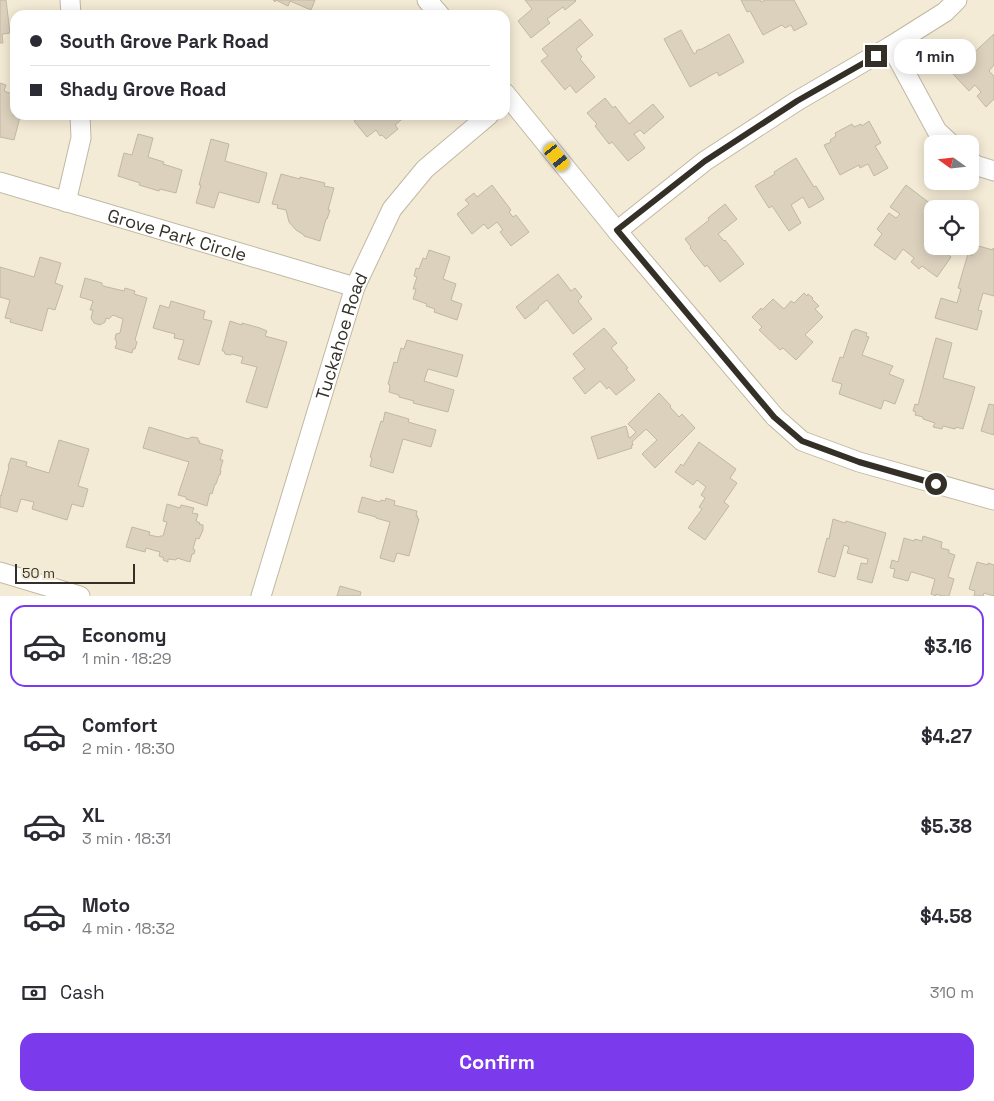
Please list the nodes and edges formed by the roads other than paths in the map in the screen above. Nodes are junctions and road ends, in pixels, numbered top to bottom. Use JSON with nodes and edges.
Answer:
{"nodes":[{"id":1,"x":427,"y":0,"type":"edge"},
{"id":2,"x":957,"y":0,"type":"edge"},
{"id":3,"x":436,"y":10,"type":"edge"},
{"id":4,"x":891,"y":46,"type":"junction"},
{"id":5,"x":510,"y":103,"type":"edge"},
{"id":6,"x":80,"y":120,"type":"edge"},
{"id":7,"x":483,"y":120,"type":"edge"},
{"id":8,"x":941,"y":135,"type":"edge"},
{"id":9,"x":979,"y":166,"type":"edge"},
{"id":10,"x":994,"y":171,"type":"edge"},
{"id":11,"x":0,"y":182,"type":"edge"},
{"id":12,"x":66,"y":202,"type":"junction"},
{"id":13,"x":617,"y":230,"type":"junction"},
{"id":14,"x":355,"y":287,"type":"junction"},
{"id":15,"x":994,"y":500,"type":"edge"},
{"id":16,"x":0,"y":572,"type":"edge"},
{"id":17,"x":80,"y":596,"type":"edge"},
{"id":18,"x":261,"y":596,"type":"edge"}],
"edges":[{"from":1,"to":3,"type":"street"},
{"from":2,"to":4,"type":"street"},
{"from":4,"to":8,"type":"street"},
{"from":4,"to":13,"type":"street"},
{"from":5,"to":13,"type":"street"},
{"from":6,"to":12,"type":"street"},
{"from":7,"to":14,"type":"street","name":"Tuckahoe Road"},
{"from":9,"to":10,"type":"street"},
{"from":11,"to":12,"type":"street","name":"Grove Park Circle"},
{"from":12,"to":14,"type":"street","name":"Grove Park Circle"},
{"from":13,"to":15,"type":"street"},
{"from":14,"to":18,"type":"street","name":"Tuckahoe Road"},
{"from":16,"to":17,"type":"street"}]}
